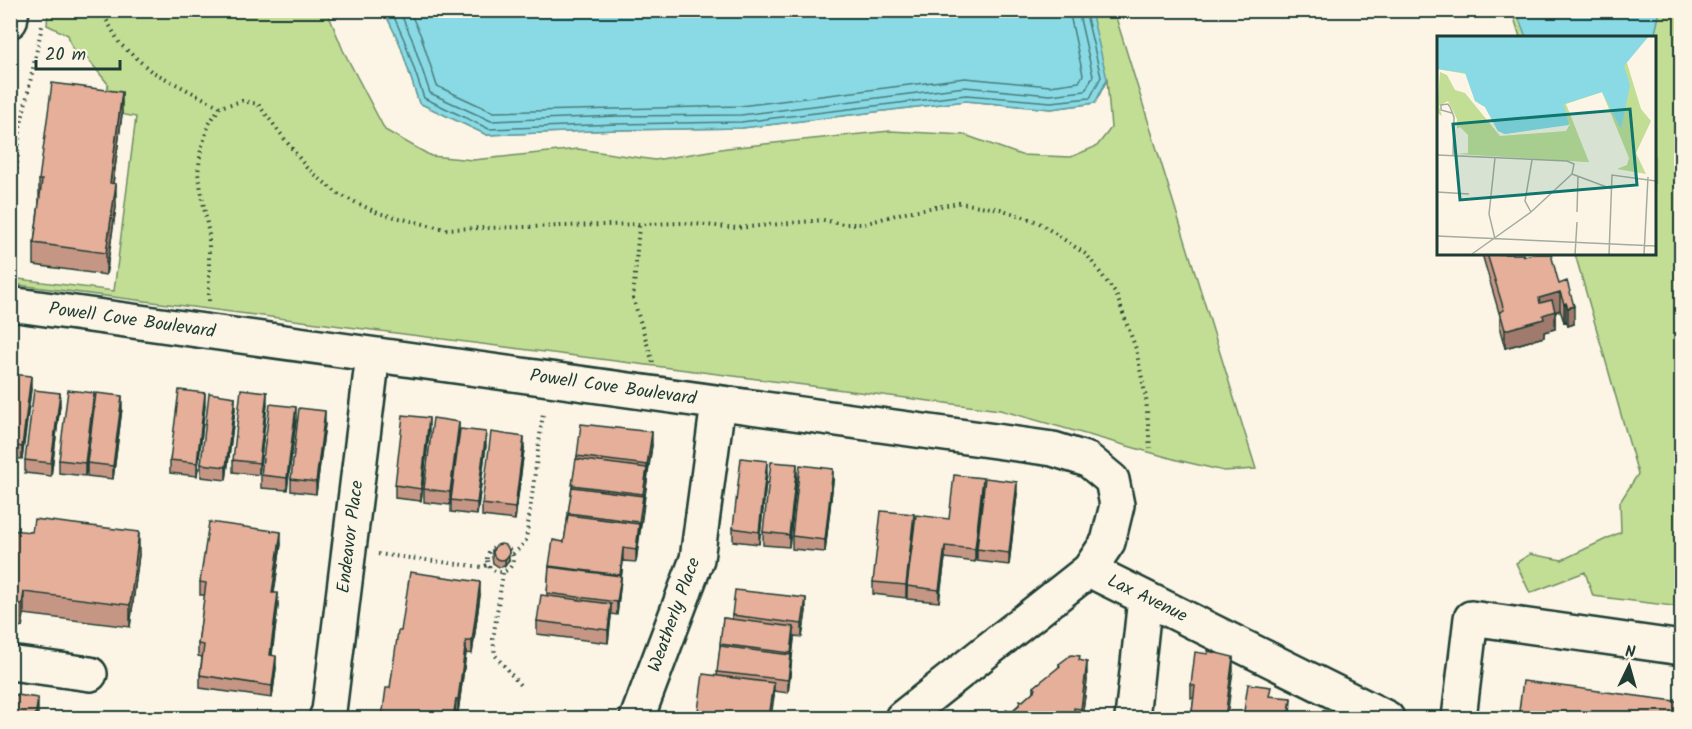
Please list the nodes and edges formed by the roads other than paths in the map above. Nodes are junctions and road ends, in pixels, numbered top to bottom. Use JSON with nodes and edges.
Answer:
{"nodes":[{"id":1,"x":28,"y":14,"type":"edge"},
{"id":2,"x":10,"y":21,"type":"edge"},
{"id":3,"x":10,"y":304,"type":"edge"},
{"id":4,"x":373,"y":355,"type":"junction"},
{"id":5,"x":718,"y":403,"type":"junction"},
{"id":6,"x":1089,"y":570,"type":"junction"},
{"id":7,"x":1145,"y":598,"type":"junction"},
{"id":8,"x":1682,"y":648,"type":"edge"},
{"id":9,"x":10,"y":663,"type":"edge"},
{"id":10,"x":90,"y":674,"type":"dead end"},
{"id":11,"x":326,"y":718,"type":"edge"},
{"id":12,"x":637,"y":718,"type":"edge"},
{"id":13,"x":902,"y":718,"type":"edge"},
{"id":14,"x":1132,"y":718,"type":"edge"},
{"id":15,"x":1387,"y":718,"type":"edge"},
{"id":16,"x":1459,"y":718,"type":"edge"}],
"edges":[{"from":1,"to":2,"type":"street"},
{"from":3,"to":4,"type":"street","name":"Powell Cove Boulevard"},
{"from":4,"to":5,"type":"street","name":"Powell Cove Boulevard"},
{"from":4,"to":11,"type":"street","name":"Endeavor Place"},
{"from":5,"to":6,"type":"street","name":"Powell Cove Boulevard"},
{"from":5,"to":12,"type":"street","name":"Weatherly Place"},
{"from":6,"to":7,"type":"street","name":"Lax Avenue"},
{"from":6,"to":13,"type":"street","name":"Lax Avenue"},
{"from":7,"to":14,"type":"street"},
{"from":7,"to":15,"type":"street","name":"Lax Avenue"},
{"from":8,"to":16,"type":"street"},
{"from":9,"to":10,"type":"street"}]}
